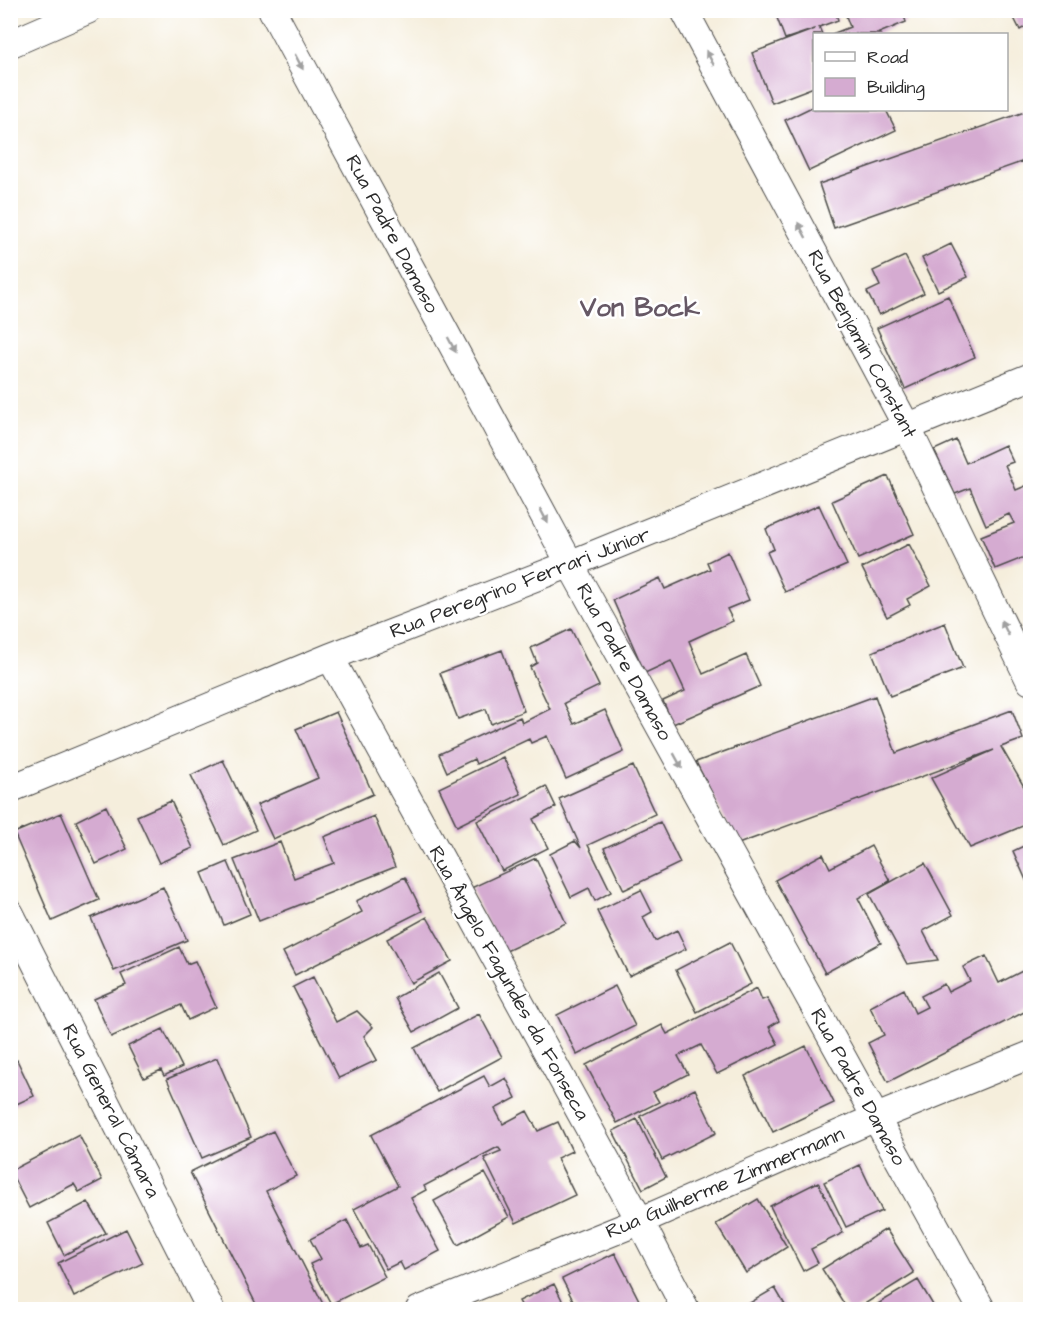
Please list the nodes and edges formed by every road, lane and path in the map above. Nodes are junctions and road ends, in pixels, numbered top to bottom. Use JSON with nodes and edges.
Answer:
{"nodes":[{"id":1,"x":88,"y":10,"type":"edge"},
{"id":2,"x":272,"y":10,"type":"edge"},
{"id":3,"x":684,"y":10,"type":"edge"},
{"id":4,"x":10,"y":44,"type":"edge"},
{"id":5,"x":1030,"y":377,"type":"edge"},
{"id":6,"x":907,"y":428,"type":"junction"},
{"id":7,"x":570,"y":564,"type":"junction"},
{"id":8,"x":330,"y":657,"type":"junction"},
{"id":9,"x":1030,"y":681,"type":"edge"},
{"id":10,"x":10,"y":789,"type":"edge"},
{"id":11,"x":10,"y":913,"type":"edge"},
{"id":12,"x":1030,"y":1055,"type":"edge"},
{"id":13,"x":875,"y":1118,"type":"junction"},
{"id":14,"x":640,"y":1221,"type":"junction"},
{"id":15,"x":211,"y":1310,"type":"edge"},
{"id":16,"x":419,"y":1310,"type":"edge"},
{"id":17,"x":686,"y":1310,"type":"edge"},
{"id":18,"x":981,"y":1310,"type":"edge"}],
"edges":[{"from":1,"to":4,"type":"street"},
{"from":2,"to":7,"type":"street","name":"Rua Padre Damaso","one_way":true},
{"from":6,"to":3,"type":"street","name":"Rua Benjamin Constant","one_way":true},
{"from":5,"to":6,"type":"street","name":"Rua Peregrino Ferrari Júnior"},
{"from":6,"to":7,"type":"street","name":"Rua Peregrino Ferrari Júnior"},
{"from":9,"to":6,"type":"street","name":"Rua Benjamin Constant","one_way":true},
{"from":7,"to":8,"type":"street","name":"Rua Peregrino Ferrari Júnior"},
{"from":7,"to":13,"type":"street","name":"Rua Padre Damaso","one_way":true},
{"from":8,"to":10,"type":"street","name":"Rua Peregrino Ferrari Júnior"},
{"from":8,"to":14,"type":"street","name":"Rua Ângelo Fagundes da Fonseca"},
{"from":11,"to":15,"type":"street","name":"Rua General Câmara"},
{"from":12,"to":13,"type":"street","name":"Rua Guilherme Zimmermann"},
{"from":13,"to":14,"type":"street","name":"Rua Guilherme Zimmermann"},
{"from":13,"to":18,"type":"street","name":"Rua Padre Damaso"},
{"from":14,"to":16,"type":"street","name":"Rua Guilherme Zimmermann"},
{"from":14,"to":17,"type":"street","name":"Rua Ângelo Fagundes da Fonseca"}]}
